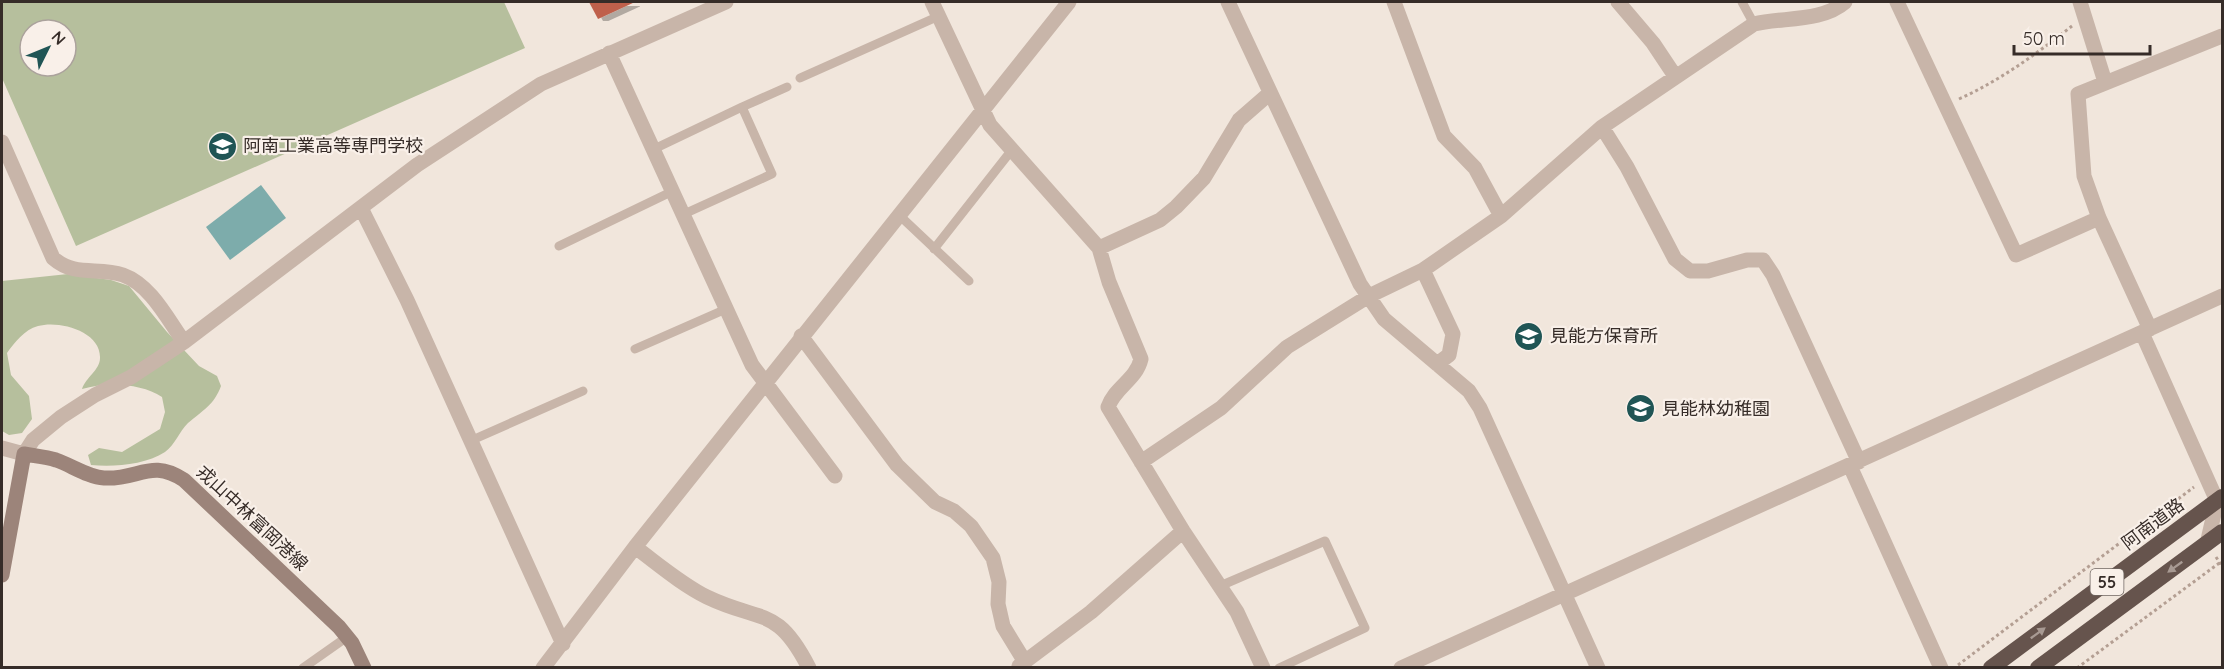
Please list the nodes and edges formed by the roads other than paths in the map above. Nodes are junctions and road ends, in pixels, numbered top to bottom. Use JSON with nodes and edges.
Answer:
{"nodes":[{"id":1,"x":726,"y":2,"type":"edge"},
{"id":2,"x":1069,"y":2,"type":"edge"},
{"id":3,"x":1228,"y":2,"type":"edge"},
{"id":4,"x":1394,"y":2,"type":"edge"},
{"id":5,"x":1618,"y":2,"type":"edge"},
{"id":6,"x":1742,"y":2,"type":"edge"},
{"id":7,"x":1845,"y":2,"type":"edge"},
{"id":8,"x":1897,"y":2,"type":"edge"},
{"id":9,"x":936,"y":9,"type":"edge"},
{"id":10,"x":2082,"y":9,"type":"edge"},
{"id":11,"x":1754,"y":24,"type":"junction"},
{"id":12,"x":2223,"y":36,"type":"edge"},
{"id":13,"x":609,"y":53,"type":"junction"},
{"id":14,"x":1675,"y":76,"type":"junction"},
{"id":15,"x":800,"y":78,"type":"dead end"},
{"id":16,"x":2105,"y":82,"type":"junction"},
{"id":17,"x":787,"y":87,"type":"dead end"},
{"id":18,"x":1270,"y":93,"type":"junction"},
{"id":19,"x":742,"y":107,"type":"junction"},
{"id":20,"x":983,"y":109,"type":"junction"},
{"id":21,"x":1602,"y":127,"type":"junction"},
{"id":22,"x":2,"y":142,"type":"edge"},
{"id":23,"x":654,"y":148,"type":"junction"},
{"id":24,"x":1011,"y":150,"type":"junction"},
{"id":25,"x":674,"y":191,"type":"junction"},
{"id":26,"x":361,"y":208,"type":"junction"},
{"id":27,"x":684,"y":214,"type":"junction"},
{"id":28,"x":899,"y":215,"type":"junction"},
{"id":29,"x":1501,"y":216,"type":"junction"},
{"id":30,"x":2099,"y":218,"type":"junction"},
{"id":31,"x":559,"y":246,"type":"dead end"},
{"id":32,"x":1099,"y":248,"type":"junction"},
{"id":33,"x":934,"y":249,"type":"junction"},
{"id":34,"x":1423,"y":270,"type":"junction"},
{"id":35,"x":969,"y":281,"type":"dead end"},
{"id":36,"x":1369,"y":296,"type":"junction"},
{"id":37,"x":2223,"y":296,"type":"edge"},
{"id":38,"x":726,"y":309,"type":"junction"},
{"id":39,"x":2146,"y":331,"type":"junction"},
{"id":40,"x":801,"y":336,"type":"junction"},
{"id":41,"x":184,"y":342,"type":"junction"},
{"id":42,"x":635,"y":349,"type":"dead end"},
{"id":43,"x":1437,"y":364,"type":"junction"},
{"id":44,"x":765,"y":383,"type":"junction"},
{"id":45,"x":583,"y":391,"type":"dead end"},
{"id":46,"x":470,"y":441,"type":"junction"},
{"id":47,"x":2,"y":448,"type":"edge"},
{"id":48,"x":24,"y":454,"type":"junction"},
{"id":49,"x":1141,"y":462,"type":"junction"},
{"id":50,"x":1855,"y":464,"type":"junction"},
{"id":51,"x":835,"y":476,"type":"dead end"},
{"id":52,"x":2220,"y":499,"type":"edge"},
{"id":53,"x":1183,"y":531,"type":"junction"},
{"id":54,"x":2223,"y":532,"type":"edge"},
{"id":55,"x":2206,"y":544,"type":"junction"},
{"id":56,"x":635,"y":547,"type":"junction"},
{"id":57,"x":2,"y":575,"type":"edge"},
{"id":58,"x":1220,"y":586,"type":"junction"},
{"id":59,"x":1564,"y":595,"type":"junction"},
{"id":60,"x":347,"y":637,"type":"junction"},
{"id":61,"x":563,"y":644,"type":"junction"},
{"id":62,"x":1021,"y":664,"type":"edge"},
{"id":63,"x":303,"y":668,"type":"edge"},
{"id":64,"x":364,"y":668,"type":"edge"},
{"id":65,"x":543,"y":668,"type":"edge"},
{"id":66,"x":809,"y":668,"type":"edge"},
{"id":67,"x":1263,"y":668,"type":"edge"},
{"id":68,"x":1279,"y":668,"type":"edge"},
{"id":69,"x":1401,"y":668,"type":"edge"},
{"id":70,"x":1598,"y":668,"type":"edge"},
{"id":71,"x":1941,"y":668,"type":"edge"},
{"id":72,"x":1991,"y":668,"type":"edge"},
{"id":73,"x":2038,"y":668,"type":"edge"}],
"edges":[{"from":1,"to":13,"type":"street"},
{"from":2,"to":20,"type":"street"},
{"from":3,"to":18,"type":"street"},
{"from":4,"to":29,"type":"street"},
{"from":5,"to":14,"type":"street"},
{"from":6,"to":11,"type":"lane"},
{"from":7,"to":11,"type":"street"},
{"from":8,"to":30,"type":"street"},
{"from":9,"to":15,"type":"lane"},
{"from":9,"to":20,"type":"street"},
{"from":10,"to":16,"type":"street"},
{"from":11,"to":14,"type":"street"},
{"from":12,"to":16,"type":"street"},
{"from":13,"to":23,"type":"street"},
{"from":13,"to":26,"type":"street"},
{"from":14,"to":21,"type":"street"},
{"from":16,"to":30,"type":"street"},
{"from":17,"to":19,"type":"lane"},
{"from":18,"to":32,"type":"street"},
{"from":18,"to":36,"type":"street"},
{"from":19,"to":23,"type":"lane"},
{"from":19,"to":27,"type":"lane"},
{"from":20,"to":24,"type":"street"},
{"from":20,"to":28,"type":"street"},
{"from":21,"to":29,"type":"street"},
{"from":21,"to":50,"type":"street"},
{"from":22,"to":41,"type":"street"},
{"from":23,"to":25,"type":"street"},
{"from":24,"to":32,"type":"street"},
{"from":24,"to":33,"type":"lane"},
{"from":25,"to":27,"type":"street"},
{"from":25,"to":31,"type":"lane"},
{"from":26,"to":41,"type":"street"},
{"from":26,"to":46,"type":"street"},
{"from":27,"to":38,"type":"street"},
{"from":28,"to":33,"type":"lane"},
{"from":28,"to":40,"type":"street"},
{"from":29,"to":34,"type":"street"},
{"from":30,"to":39,"type":"street"},
{"from":32,"to":49,"type":"street"},
{"from":33,"to":35,"type":"lane"},
{"from":34,"to":36,"type":"street"},
{"from":34,"to":43,"type":"street"},
{"from":36,"to":43,"type":"street"},
{"from":36,"to":49,"type":"street"},
{"from":37,"to":39,"type":"street"},
{"from":38,"to":42,"type":"lane"},
{"from":38,"to":44,"type":"street"},
{"from":39,"to":50,"type":"street"},
{"from":39,"to":52,"type":"street"},
{"from":40,"to":44,"type":"street"},
{"from":40,"to":62,"type":"street"},
{"from":41,"to":48,"type":"street"},
{"from":43,"to":59,"type":"street"},
{"from":44,"to":51,"type":"street"},
{"from":44,"to":56,"type":"street"},
{"from":45,"to":46,"type":"lane"},
{"from":46,"to":61,"type":"street"},
{"from":47,"to":48,"type":"street"},
{"from":48,"to":57,"type":"main road"},
{"from":48,"to":60,"type":"main road","name":"戎山中林富岡港線"},
{"from":49,"to":53,"type":"street"},
{"from":50,"to":59,"type":"street"},
{"from":50,"to":71,"type":"street"},
{"from":52,"to":55,"type":"street"},
{"from":72,"to":52,"type":"highway","name":"阿南道路","number":"55","one_way":true},
{"from":53,"to":58,"type":"street"},
{"from":53,"to":62,"type":"street"},
{"from":54,"to":55,"type":"highway","number":"55"},
{"from":55,"to":73,"type":"highway","number":"55","one_way":true},
{"from":56,"to":61,"type":"street"},
{"from":56,"to":66,"type":"street"},
{"from":58,"to":67,"type":"street"},
{"from":58,"to":68,"type":"lane"},
{"from":59,"to":69,"type":"street"},
{"from":59,"to":70,"type":"street"},
{"from":60,"to":63,"type":"lane"},
{"from":60,"to":64,"type":"main road","name":"戎山中林富岡港線"},
{"from":61,"to":65,"type":"street"}]}
